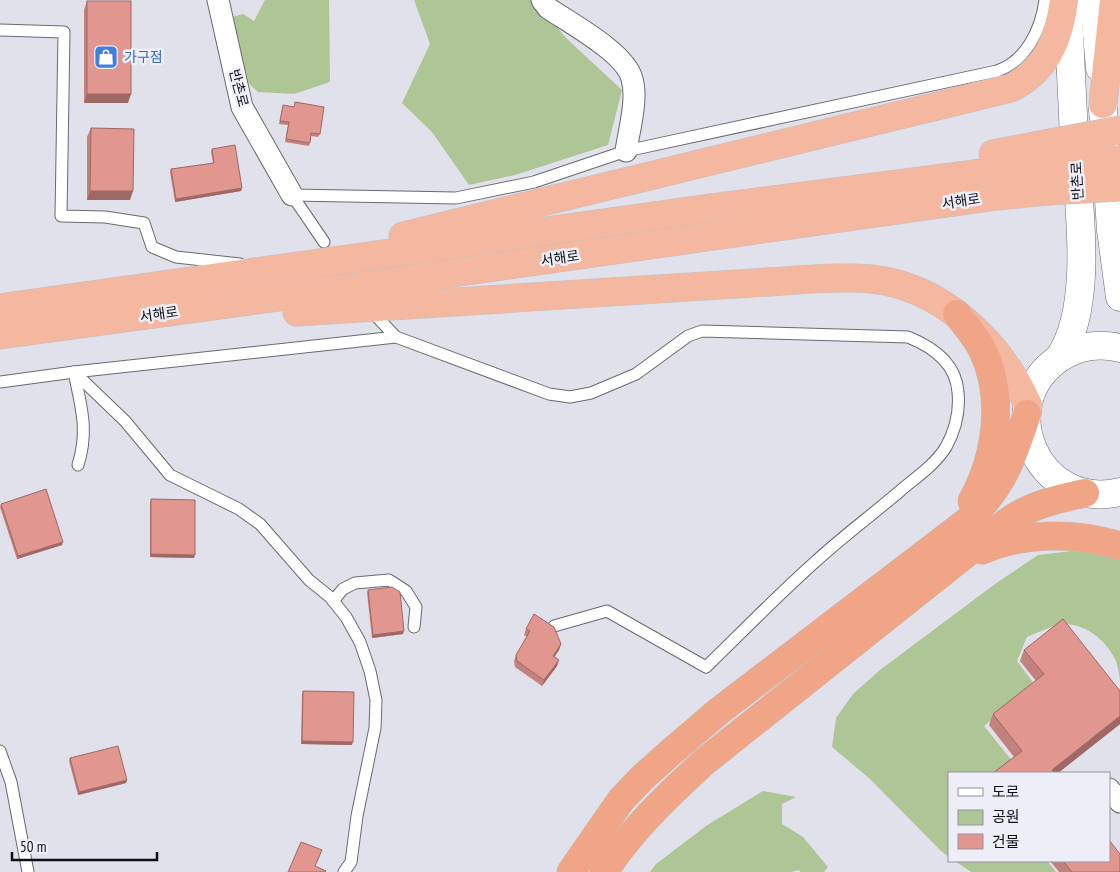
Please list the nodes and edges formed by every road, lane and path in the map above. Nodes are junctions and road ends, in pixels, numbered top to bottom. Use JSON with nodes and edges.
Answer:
{"nodes":[{"id":1,"x":218,"y":0,"type":"edge"},
{"id":2,"x":542,"y":0,"type":"edge"},
{"id":3,"x":1045,"y":0,"type":"edge"},
{"id":4,"x":1065,"y":0,"type":"edge"},
{"id":5,"x":1094,"y":0,"type":"edge"},
{"id":6,"x":1114,"y":0,"type":"edge"},
{"id":7,"x":0,"y":30,"type":"edge"},
{"id":8,"x":1103,"y":104,"type":"junction"},
{"id":9,"x":1120,"y":130,"type":"edge"},
{"id":10,"x":626,"y":151,"type":"junction"},
{"id":11,"x":1120,"y":160,"type":"edge"},
{"id":12,"x":1047,"y":167,"type":"junction"},
{"id":13,"x":1120,"y":187,"type":"edge"},
{"id":14,"x":292,"y":195,"type":"junction"},
{"id":15,"x":1116,"y":238,"type":"edge"},
{"id":16,"x":324,"y":242,"type":"dead end"},
{"id":17,"x":257,"y":266,"type":"junction"},
{"id":18,"x":164,"y":285,"type":"junction"},
{"id":19,"x":1120,"y":297,"type":"edge"},
{"id":20,"x":0,"y":308,"type":"edge"},
{"id":21,"x":374,"y":314,"type":"dead end"},
{"id":22,"x":957,"y":314,"type":"junction"},
{"id":23,"x":66,"y":326,"type":"junction"},
{"id":24,"x":0,"y":335,"type":"edge"},
{"id":25,"x":396,"y":337,"type":"junction"},
{"id":26,"x":1120,"y":348,"type":"edge"},
{"id":27,"x":1059,"y":358,"type":"junction"},
{"id":28,"x":74,"y":372,"type":"junction"},
{"id":29,"x":0,"y":382,"type":"edge"},
{"id":30,"x":1027,"y":410,"type":"junction"},
{"id":31,"x":78,"y":465,"type":"dead end"},
{"id":32,"x":1085,"y":492,"type":"junction"},
{"id":33,"x":1119,"y":493,"type":"edge"},
{"id":34,"x":1120,"y":546,"type":"edge"},
{"id":35,"x":950,"y":550,"type":"junction"},
{"id":36,"x":333,"y":600,"type":"junction"},
{"id":37,"x":554,"y":626,"type":"edge"},
{"id":38,"x":414,"y":627,"type":"dead end"},
{"id":39,"x":0,"y":751,"type":"edge"},
{"id":40,"x":1110,"y":790,"type":"edge"},
{"id":41,"x":1120,"y":802,"type":"edge"},
{"id":42,"x":28,"y":872,"type":"edge"},
{"id":43,"x":344,"y":872,"type":"edge"},
{"id":44,"x":571,"y":872,"type":"edge"},
{"id":45,"x":604,"y":872,"type":"edge"}],
"edges":[{"from":1,"to":14,"type":"street","name":"반촌로"},
{"from":2,"to":10,"type":"street"},
{"from":3,"to":10,"type":"lane"},
{"from":4,"to":17,"type":"highway"},
{"from":4,"to":27,"type":"main road","name":"반촌로"},
{"from":5,"to":8,"type":"main road"},
{"from":6,"to":8,"type":"highway"},
{"from":7,"to":17,"type":"lane"},
{"from":8,"to":15,"type":"main road"},
{"from":9,"to":12,"type":"highway","bridge":true},
{"from":10,"to":14,"type":"lane"},
{"from":11,"to":12,"type":"highway","name":"서해로","bridge":true},
{"from":12,"to":13,"type":"highway","name":"서해로","bridge":true},
{"from":12,"to":18,"type":"highway","name":"서해로"},
{"from":12,"to":23,"type":"highway","name":"서해로"},
{"from":14,"to":16,"type":"lane"},
{"from":15,"to":19,"type":"main road"},
{"from":17,"to":18,"type":"highway"},
{"from":18,"to":20,"type":"highway","name":"서해로"},
{"from":21,"to":25,"type":"lane"},
{"from":22,"to":23,"type":"highway"},
{"from":22,"to":30,"type":"highway"},
{"from":22,"to":35,"type":"highway"},
{"from":23,"to":24,"type":"highway","name":"서해로"},
{"from":25,"to":28,"type":"lane"},
{"from":25,"to":37,"type":"lane"},
{"from":26,"to":27,"type":"main road","name":"반촌로"},
{"from":27,"to":30,"type":"main road","name":"반촌로"},
{"from":28,"to":29,"type":"lane"},
{"from":28,"to":31,"type":"lane"},
{"from":28,"to":36,"type":"lane"},
{"from":30,"to":32,"type":"main road","name":"반촌로"},
{"from":30,"to":35,"type":"highway"},
{"from":32,"to":33,"type":"main road","name":"반촌로"},
{"from":32,"to":35,"type":"highway"},
{"from":34,"to":35,"type":"highway"},
{"from":35,"to":44,"type":"highway"},
{"from":35,"to":45,"type":"highway"},
{"from":36,"to":38,"type":"lane"},
{"from":36,"to":43,"type":"lane"},
{"from":39,"to":42,"type":"lane"},
{"from":40,"to":41,"type":"street"}]}
